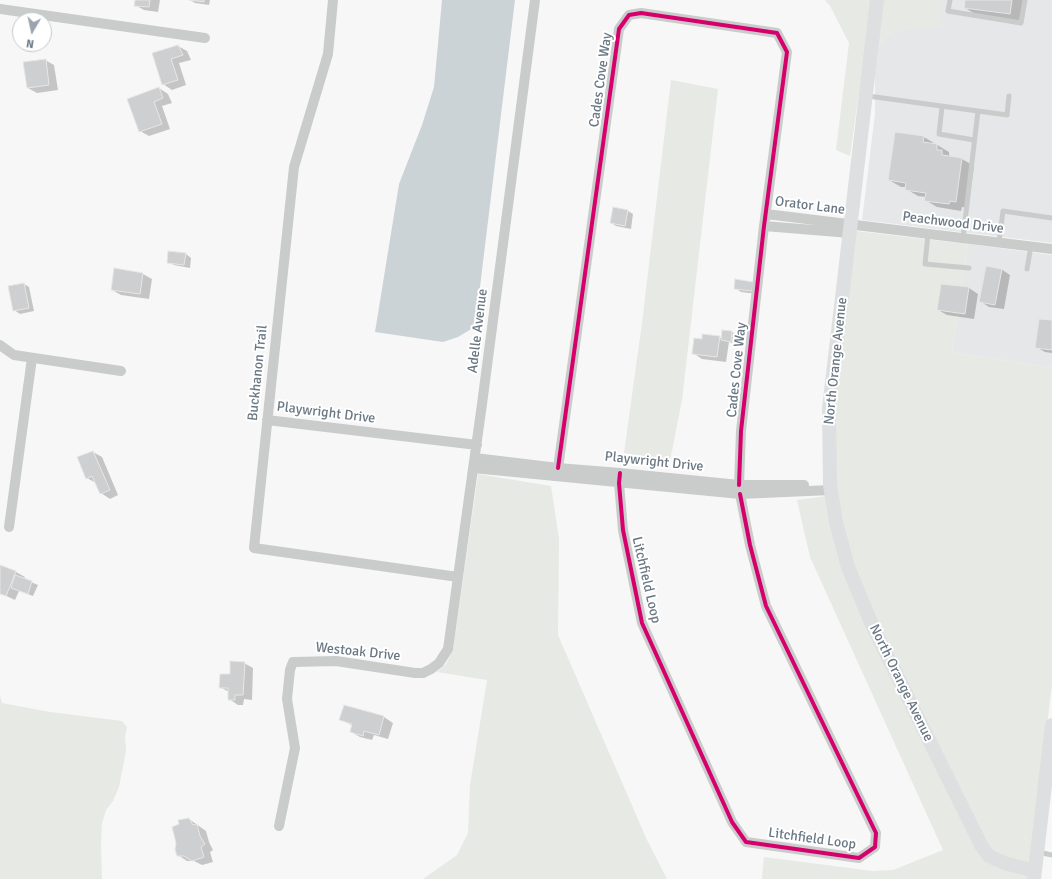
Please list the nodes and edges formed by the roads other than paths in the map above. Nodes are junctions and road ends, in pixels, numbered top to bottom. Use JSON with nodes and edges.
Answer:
{"nodes":[{"id":1,"x":333,"y":0,"type":"edge"},
{"id":2,"x":535,"y":0,"type":"edge"},
{"id":3,"x":877,"y":0,"type":"edge"},
{"id":4,"x":950,"y":0,"type":"edge"},
{"id":5,"x":1025,"y":0,"type":"edge"},
{"id":6,"x":0,"y":9,"type":"edge"},
{"id":7,"x":205,"y":38,"type":"dead end"},
{"id":8,"x":867,"y":96,"type":"junction"},
{"id":9,"x":1009,"y":96,"type":"dead end"},
{"id":10,"x":942,"y":106,"type":"junction"},
{"id":11,"x":978,"y":112,"type":"junction"},
{"id":12,"x":974,"y":140,"type":"junction"},
{"id":13,"x":766,"y":214,"type":"junction"},
{"id":14,"x":1052,"y":218,"type":"edge"},
{"id":15,"x":764,"y":226,"type":"junction"},
{"id":16,"x":851,"y":229,"type":"junction"},
{"id":17,"x":928,"y":234,"type":"junction"},
{"id":18,"x":963,"y":238,"type":"junction"},
{"id":19,"x":999,"y":242,"type":"junction"},
{"id":20,"x":1031,"y":246,"type":"junction"},
{"id":21,"x":1052,"y":249,"type":"edge"},
{"id":22,"x":969,"y":268,"type":"dead end"},
{"id":23,"x":1027,"y":269,"type":"dead end"},
{"id":24,"x":0,"y":345,"type":"edge"},
{"id":25,"x":32,"y":358,"type":"junction"},
{"id":26,"x":121,"y":371,"type":"dead end"},
{"id":27,"x":267,"y":420,"type":"junction"},
{"id":28,"x":477,"y":445,"type":"junction"},
{"id":29,"x":474,"y":463,"type":"junction"},
{"id":30,"x":558,"y":468,"type":"junction"},
{"id":31,"x":620,"y":478,"type":"junction"},
{"id":32,"x":831,"y":488,"type":"junction"},
{"id":33,"x":740,"y":490,"type":"junction"},
{"id":34,"x":9,"y":527,"type":"dead end"},
{"id":35,"x":458,"y":577,"type":"junction"},
{"id":36,"x":439,"y":663,"type":"joint"},
{"id":37,"x":1052,"y":726,"type":"edge"},
{"id":38,"x":1049,"y":777,"type":"edge"},
{"id":39,"x":279,"y":826,"type":"dead end"},
{"id":40,"x":1038,"y":852,"type":"junction"},
{"id":41,"x":1052,"y":855,"type":"edge"},
{"id":42,"x":1034,"y":875,"type":"edge"}],
"edges":[{"from":1,"to":27,"type":"street","name":"Buckhanon Trail"},
{"from":2,"to":28,"type":"street","name":"Adelle Avenue"},
{"from":3,"to":8,"type":"street","name":"North Orange Avenue"},
{"from":4,"to":5,"type":"lane"},
{"from":6,"to":7,"type":"street"},
{"from":8,"to":10,"type":"lane"},
{"from":8,"to":16,"type":"street","name":"North Orange Avenue"},
{"from":9,"to":11,"type":"lane"},
{"from":10,"to":11,"type":"lane"},
{"from":10,"to":12,"type":"lane"},
{"from":11,"to":12,"type":"lane"},
{"from":12,"to":18,"type":"lane"},
{"from":13,"to":15,"type":"street","name":"Cades Cove Way"},
{"from":13,"to":16,"type":"street","name":"Orator Lane"},
{"from":13,"to":30,"type":"street","name":"Cades Cove Way"},
{"from":14,"to":19,"type":"lane"},
{"from":15,"to":16,"type":"street","name":"Orator Lane"},
{"from":15,"to":33,"type":"street","name":"Cades Cove Way"},
{"from":16,"to":17,"type":"street","name":"Peachwood Drive"},
{"from":16,"to":32,"type":"street","name":"North Orange Avenue"},
{"from":17,"to":18,"type":"street","name":"Peachwood Drive"},
{"from":17,"to":22,"type":"lane"},
{"from":18,"to":19,"type":"street","name":"Peachwood Drive"},
{"from":19,"to":20,"type":"street","name":"Peachwood Drive"},
{"from":20,"to":21,"type":"street","name":"Peachwood Drive"},
{"from":20,"to":23,"type":"lane"},
{"from":24,"to":25,"type":"street"},
{"from":25,"to":26,"type":"street"},
{"from":25,"to":34,"type":"street"},
{"from":27,"to":28,"type":"street","name":"Playwright Drive"},
{"from":27,"to":35,"type":"street","name":"Buckhanon Trail"},
{"from":28,"to":29,"type":"street","name":"Adelle Avenue"},
{"from":29,"to":30,"type":"street","name":"Playwright Drive"},
{"from":29,"to":31,"type":"street","name":"Playwright Drive"},
{"from":29,"to":35,"type":"street","name":"Adelle Avenue"},
{"from":30,"to":31,"type":"street","name":"Playwright Drive"},
{"from":31,"to":33,"type":"street","name":"Playwright Drive"},
{"from":31,"to":33,"type":"street","name":"Litchfield Loop"},
{"from":32,"to":33,"type":"street","name":"Playwright Drive"},
{"from":32,"to":42,"type":"street","name":"North Orange Avenue"},
{"from":35,"to":36,"type":"street","name":"Adelle Avenue"},
{"from":36,"to":39,"type":"street","name":"Westoak Drive"},
{"from":37,"to":38,"type":"street"},
{"from":38,"to":40,"type":"street"},
{"from":40,"to":41,"type":"lane"},
{"from":40,"to":42,"type":"street"}]}
